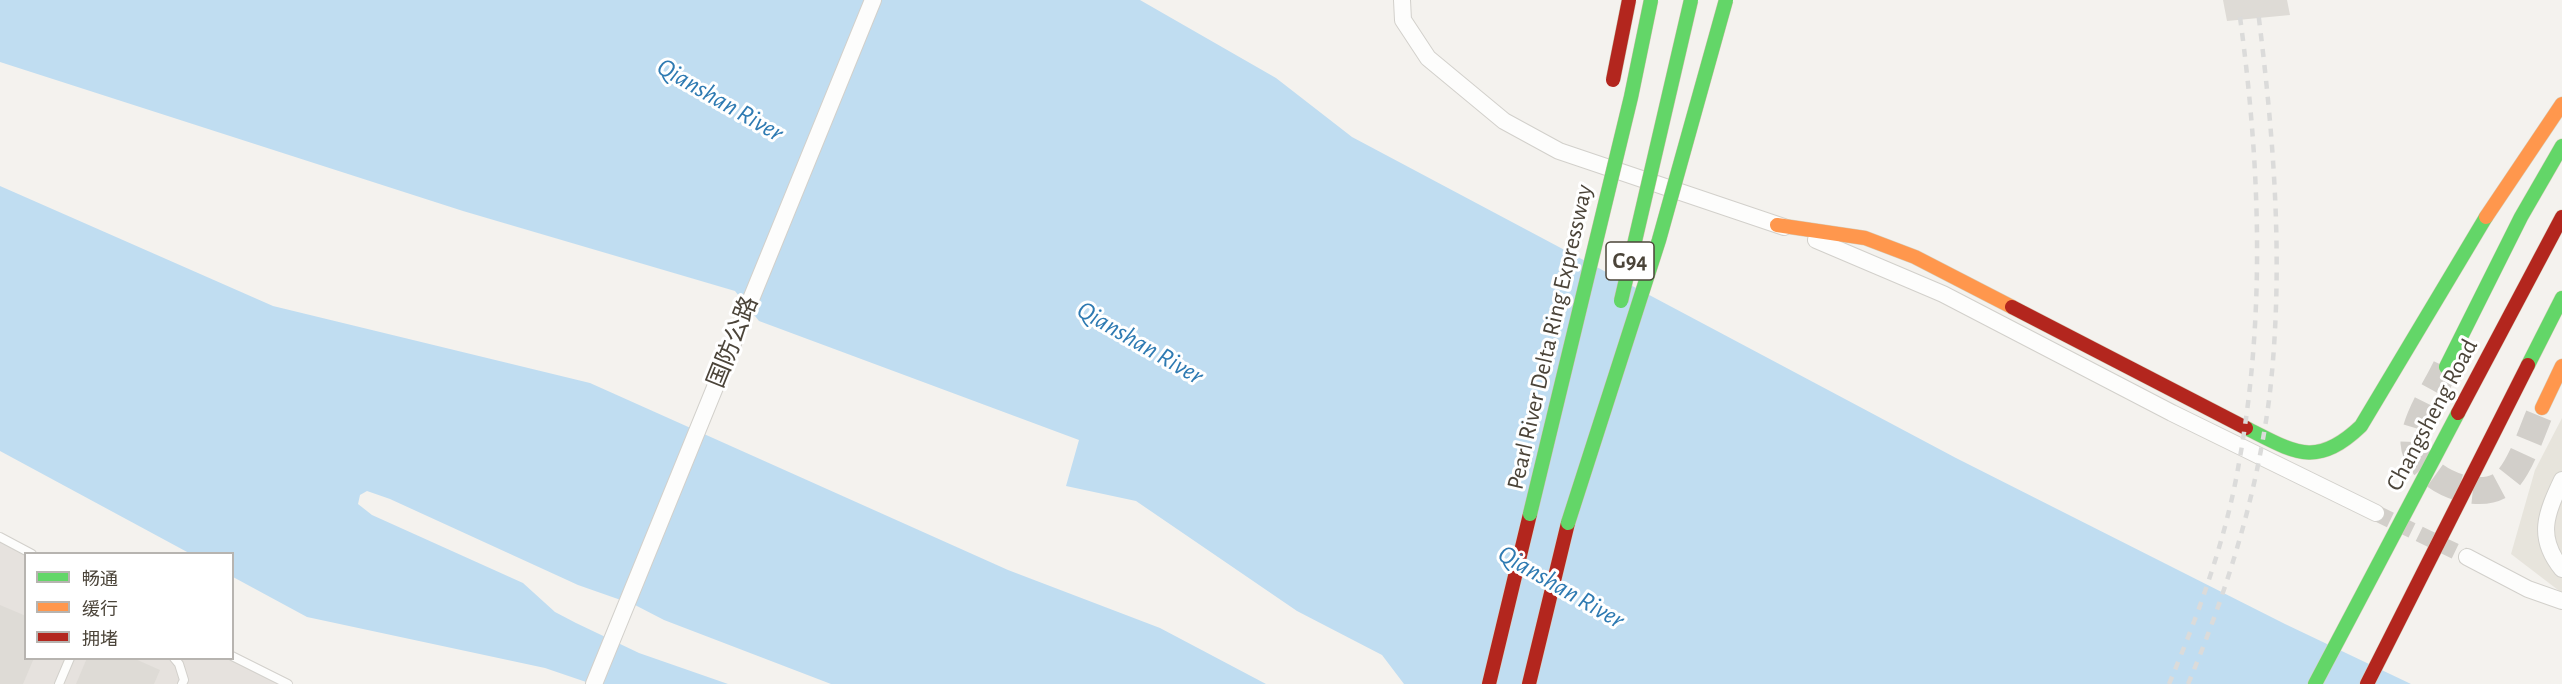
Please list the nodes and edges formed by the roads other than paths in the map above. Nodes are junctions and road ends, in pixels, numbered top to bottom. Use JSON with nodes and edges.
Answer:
{"nodes":[{"id":1,"x":873,"y":0,"type":"edge"},
{"id":2,"x":1402,"y":0,"type":"edge"},
{"id":3,"x":1629,"y":0,"type":"edge"},
{"id":4,"x":1651,"y":0,"type":"edge"},
{"id":5,"x":1691,"y":0,"type":"edge"},
{"id":6,"x":1726,"y":0,"type":"edge"},
{"id":7,"x":1611,"y":93,"type":"dead end"},
{"id":8,"x":2562,"y":104,"type":"edge"},
{"id":9,"x":2562,"y":146,"type":"edge"},
{"id":10,"x":1600,"y":152,"type":"dead end"},
{"id":11,"x":1595,"y":175,"type":"dead end"},
{"id":12,"x":2562,"y":216,"type":"edge"},
{"id":13,"x":1586,"y":222,"type":"dead end"},
{"id":14,"x":1777,"y":225,"type":"junction"},
{"id":15,"x":2562,"y":298,"type":"edge"},
{"id":16,"x":1617,"y":317,"type":"dead end"},
{"id":17,"x":1609,"y":351,"type":"dead end"},
{"id":18,"x":2562,"y":366,"type":"edge"},
{"id":19,"x":2446,"y":368,"type":"tunnel mouth"},
{"id":20,"x":2542,"y":408,"type":"tunnel mouth"},
{"id":21,"x":2562,"y":480,"type":"edge"},
{"id":22,"x":2376,"y":513,"type":"tunnel mouth"},
{"id":23,"x":1530,"y":514,"type":"junction"},
{"id":24,"x":1568,"y":523,"type":"junction"},
{"id":25,"x":0,"y":537,"type":"edge"},
{"id":26,"x":28,"y":552,"type":"edge"},
{"id":27,"x":2467,"y":557,"type":"tunnel mouth"},
{"id":28,"x":2562,"y":569,"type":"edge"},
{"id":29,"x":2562,"y":601,"type":"edge"},
{"id":30,"x":234,"y":657,"type":"edge"},
{"id":31,"x":69,"y":660,"type":"edge"},
{"id":32,"x":175,"y":660,"type":"edge"},
{"id":33,"x":59,"y":684,"type":"edge"},
{"id":34,"x":182,"y":684,"type":"edge"},
{"id":35,"x":288,"y":684,"type":"edge"},
{"id":36,"x":594,"y":684,"type":"edge"},
{"id":37,"x":1489,"y":684,"type":"edge"},
{"id":38,"x":1529,"y":684,"type":"edge"},
{"id":39,"x":2315,"y":684,"type":"edge"},
{"id":40,"x":2367,"y":684,"type":"edge"}],
"edges":[{"from":1,"to":36,"type":"street","name":"国防公路"},
{"from":2,"to":14,"type":"street"},
{"from":3,"to":7,"type":"main road","bridge":true},
{"from":4,"to":23,"type":"main road","name":"Pearl River Delta Ring Expressway","number":"G94","bridge":true},
{"from":5,"to":16,"type":"main road","number":"G94","bridge":true},
{"from":6,"to":24,"type":"main road","bridge":true},
{"from":8,"to":14,"type":"main road"},
{"from":9,"to":19,"type":"main road"},
{"from":10,"to":11,"type":"main road"},
{"from":12,"to":39,"type":"main road","name":"Changsheng Road"},
{"from":13,"to":23,"type":"main road","bridge":true},
{"from":14,"to":22,"type":"street"},
{"from":15,"to":40,"type":"main road"},
{"from":17,"to":24,"type":"main road","bridge":true},
{"from":18,"to":20,"type":"main road"},
{"from":21,"to":28,"type":"street"},
{"from":23,"to":37,"type":"main road","name":"Pearl River Delta Ring Expressway","number":"G94"},
{"from":24,"to":38,"type":"main road"},
{"from":25,"to":26,"type":"lane"},
{"from":27,"to":29,"type":"street"},
{"from":30,"to":35,"type":"lane"},
{"from":31,"to":33,"type":"lane"},
{"from":32,"to":34,"type":"lane"}]}
